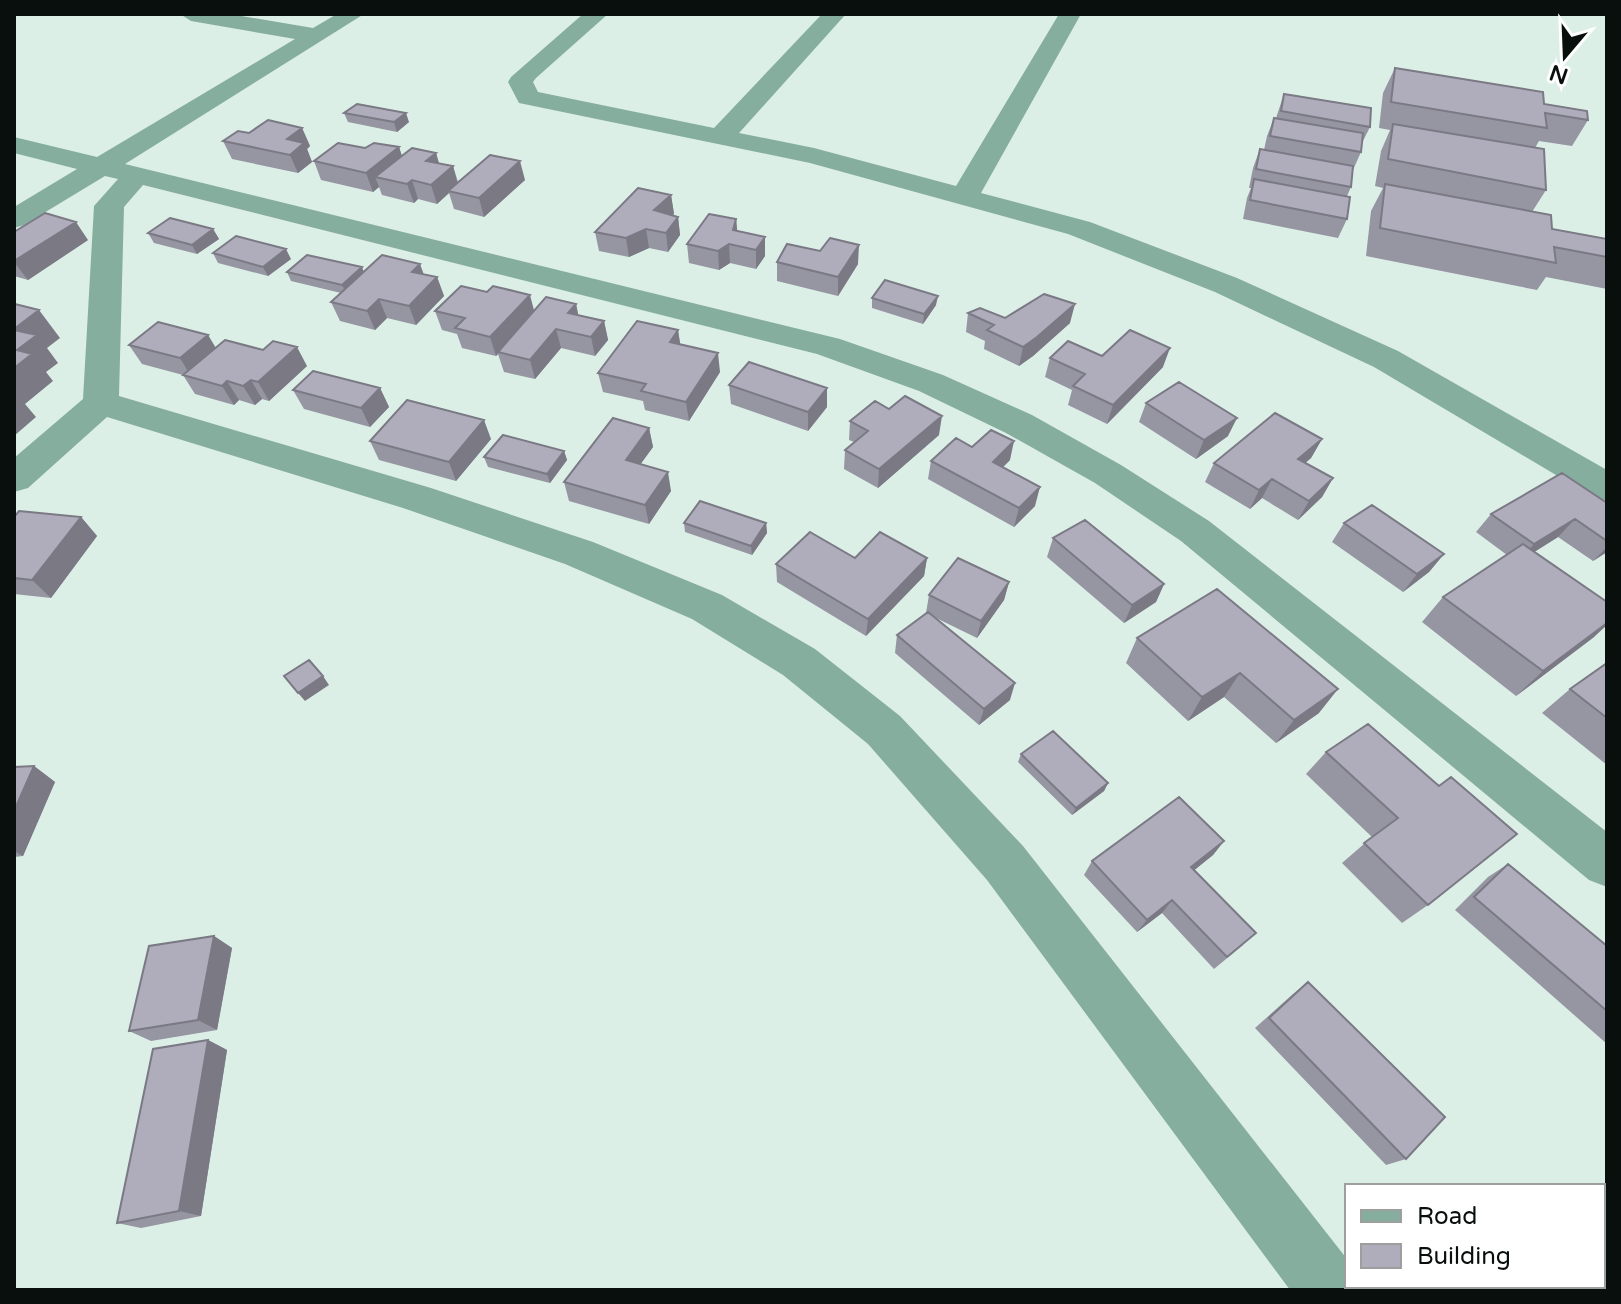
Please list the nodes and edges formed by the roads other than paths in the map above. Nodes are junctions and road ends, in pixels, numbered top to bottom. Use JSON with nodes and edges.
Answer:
{"nodes":[{"id":1,"x":191,"y":14,"type":"edge"},
{"id":2,"x":353,"y":14,"type":"edge"},
{"id":3,"x":597,"y":14,"type":"edge"},
{"id":4,"x":835,"y":14,"type":"edge"},
{"id":5,"x":1070,"y":14,"type":"edge"},
{"id":6,"x":316,"y":36,"type":"junction"},
{"id":7,"x":722,"y":135,"type":"junction"},
{"id":8,"x":14,"y":145,"type":"edge"},
{"id":9,"x":120,"y":170,"type":"junction"},
{"id":10,"x":966,"y":194,"type":"junction"},
{"id":11,"x":14,"y":219,"type":"edge"},
{"id":12,"x":101,"y":403,"type":"junction"},
{"id":13,"x":14,"y":479,"type":"edge"},
{"id":14,"x":1607,"y":487,"type":"edge"},
{"id":15,"x":1607,"y":863,"type":"edge"},
{"id":16,"x":1330,"y":1290,"type":"edge"}],
"edges":[{"from":1,"to":6,"type":"street"},
{"from":2,"to":6,"type":"street"},
{"from":3,"to":7,"type":"street"},
{"from":4,"to":7,"type":"street"},
{"from":5,"to":10,"type":"street"},
{"from":6,"to":9,"type":"street"},
{"from":7,"to":10,"type":"street"},
{"from":8,"to":9,"type":"street"},
{"from":9,"to":11,"type":"street"},
{"from":9,"to":12,"type":"street"},
{"from":9,"to":15,"type":"street"},
{"from":10,"to":14,"type":"street"},
{"from":12,"to":13,"type":"street"},
{"from":12,"to":16,"type":"street"}]}
